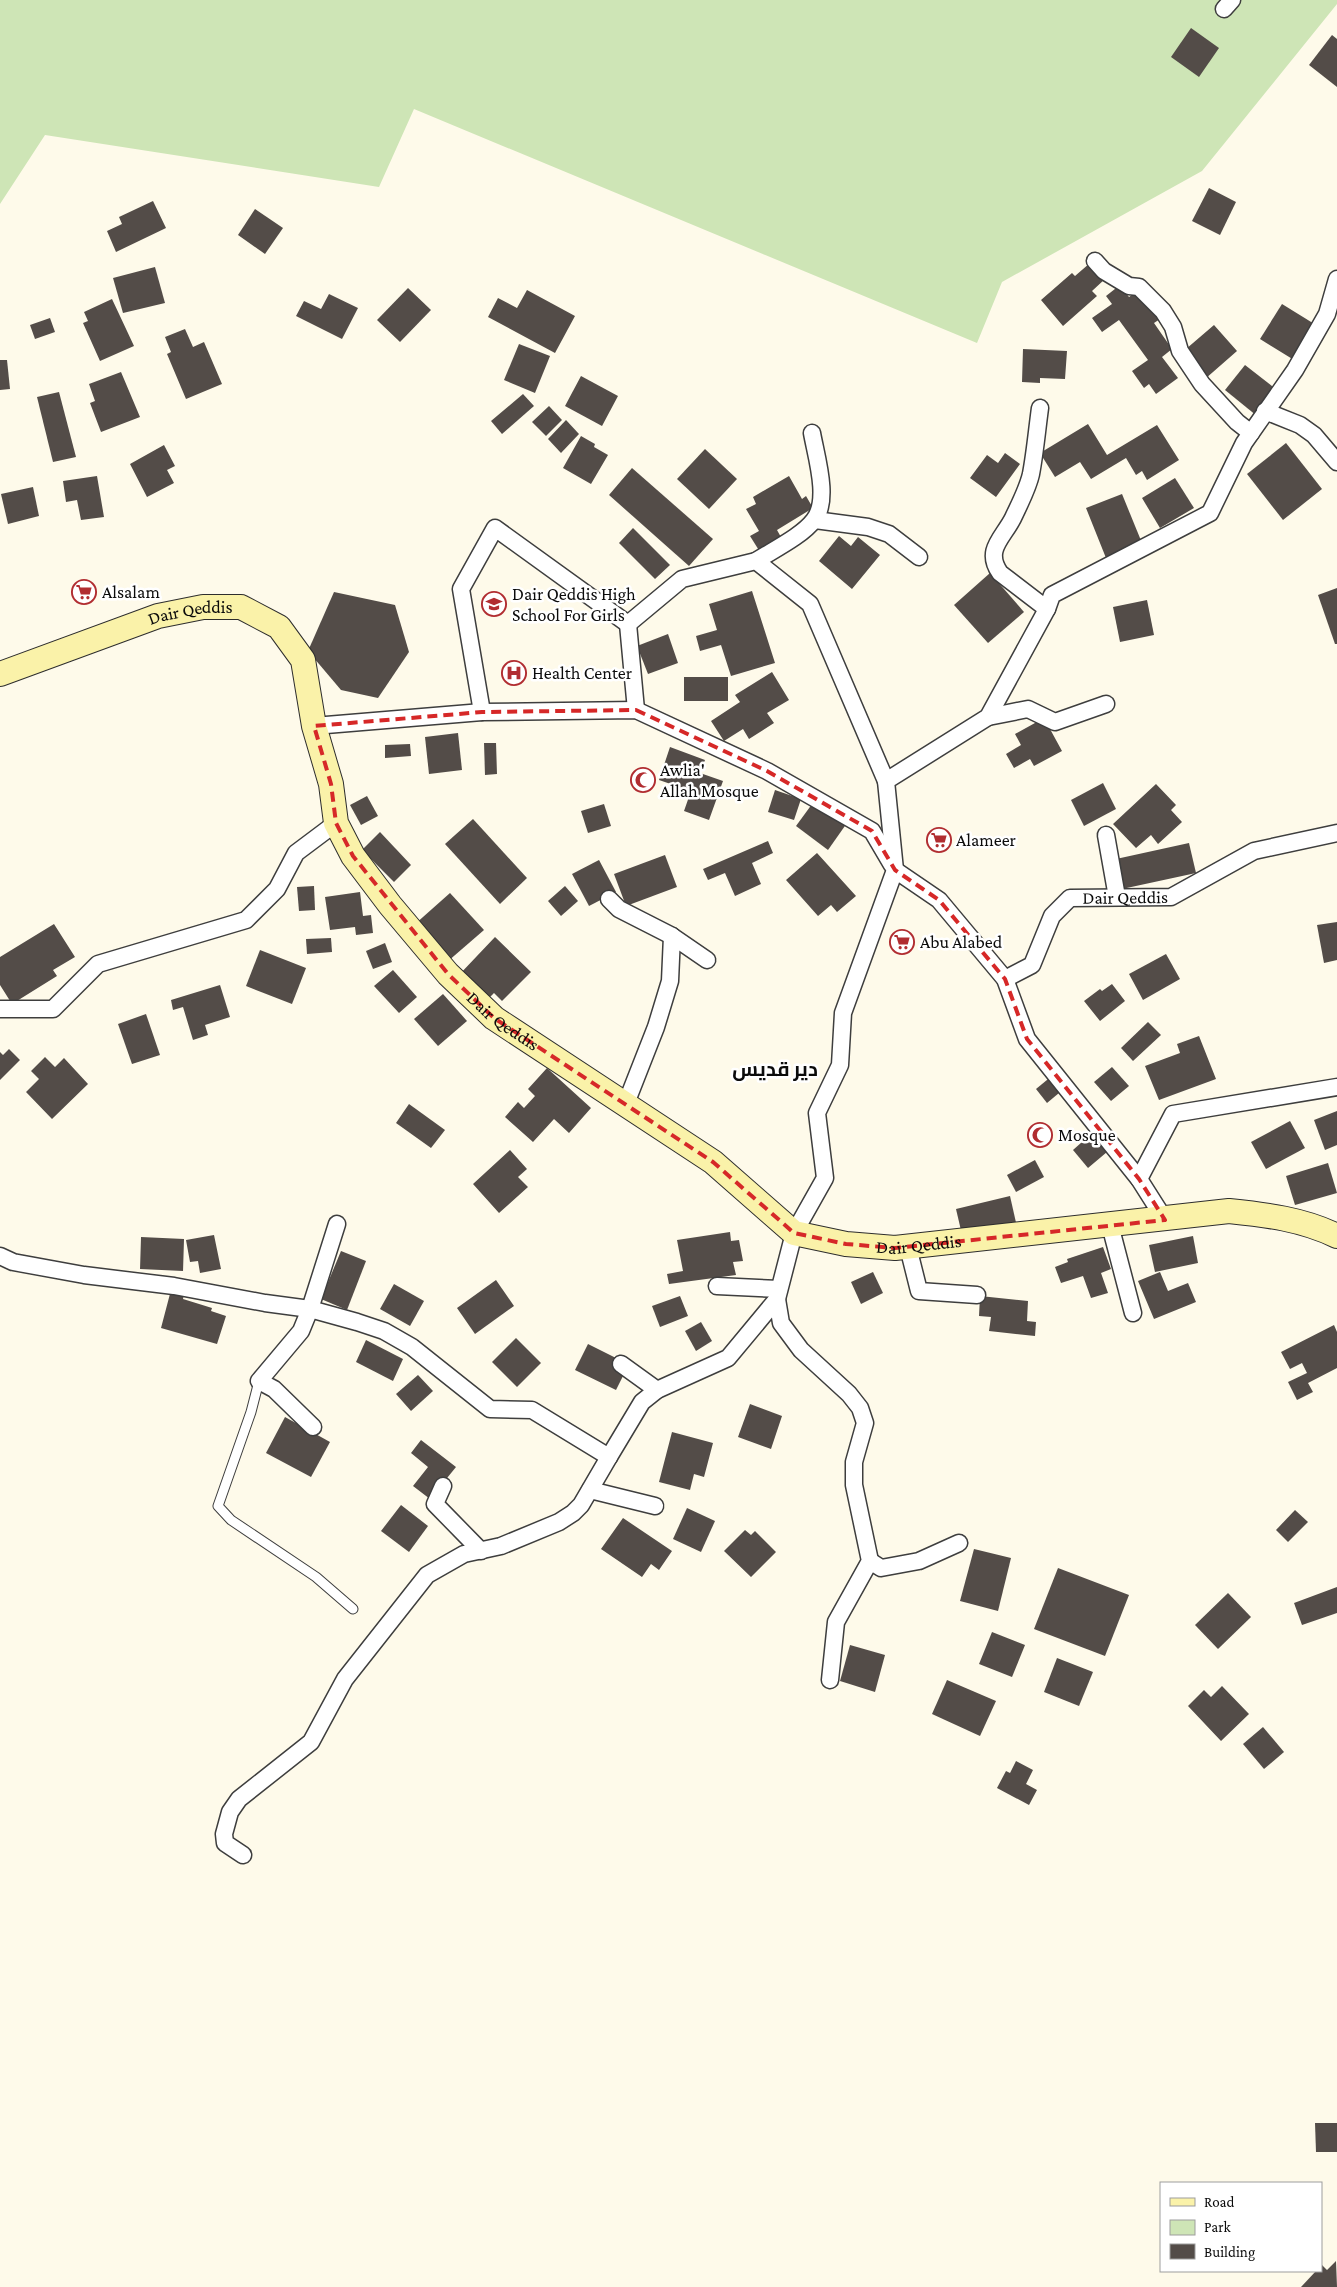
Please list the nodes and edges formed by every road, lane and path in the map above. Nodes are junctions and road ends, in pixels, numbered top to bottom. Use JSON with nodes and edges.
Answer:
{"nodes":[{"id":1,"x":1095,"y":261,"type":"dead end"},
{"id":2,"x":1337,"y":279,"type":"edge"},
{"id":3,"x":1040,"y":408,"type":"dead end"},
{"id":4,"x":1266,"y":411,"type":"junction"},
{"id":5,"x":812,"y":433,"type":"dead end"},
{"id":6,"x":1251,"y":433,"type":"junction"},
{"id":7,"x":1337,"y":462,"type":"edge"},
{"id":8,"x":815,"y":520,"type":"junction"},
{"id":9,"x":919,"y":558,"type":"dead end"},
{"id":10,"x":756,"y":561,"type":"junction"},
{"id":11,"x":1047,"y":609,"type":"junction"},
{"id":12,"x":628,"y":624,"type":"junction"},
{"id":13,"x":0,"y":674,"type":"edge"},
{"id":14,"x":1106,"y":704,"type":"dead end"},
{"id":15,"x":636,"y":710,"type":"junction"},
{"id":16,"x":482,"y":712,"type":"junction"},
{"id":17,"x":988,"y":717,"type":"junction"},
{"id":18,"x":314,"y":726,"type":"junction"},
{"id":19,"x":886,"y":781,"type":"junction"},
{"id":20,"x":336,"y":822,"type":"junction"},
{"id":21,"x":1337,"y":832,"type":"edge"},
{"id":22,"x":1106,"y":835,"type":"dead end"},
{"id":23,"x":895,"y":870,"type":"junction"},
{"id":24,"x":1118,"y":898,"type":"junction"},
{"id":25,"x":609,"y":899,"type":"dead end"},
{"id":26,"x":672,"y":936,"type":"junction"},
{"id":27,"x":707,"y":960,"type":"dead end"},
{"id":28,"x":1004,"y":979,"type":"junction"},
{"id":29,"x":0,"y":1009,"type":"edge"},
{"id":30,"x":1337,"y":1087,"type":"edge"},
{"id":31,"x":625,"y":1106,"type":"junction"},
{"id":32,"x":1139,"y":1179,"type":"junction"},
{"id":33,"x":1165,"y":1220,"type":"junction"},
{"id":34,"x":337,"y":1224,"type":"dead end"},
{"id":35,"x":1110,"y":1225,"type":"junction"},
{"id":36,"x":794,"y":1232,"type":"junction"},
{"id":37,"x":1337,"y":1236,"type":"edge"},
{"id":38,"x":908,"y":1247,"type":"junction"},
{"id":39,"x":0,"y":1256,"type":"edge"},
{"id":40,"x":717,"y":1286,"type":"dead end"},
{"id":41,"x":778,"y":1294,"type":"junction"},
{"id":42,"x":977,"y":1295,"type":"dead end"},
{"id":43,"x":310,"y":1309,"type":"junction"},
{"id":44,"x":1133,"y":1313,"type":"dead end"},
{"id":45,"x":621,"y":1364,"type":"dead end"},
{"id":46,"x":259,"y":1381,"type":"junction"},
{"id":47,"x":657,"y":1390,"type":"junction"},
{"id":48,"x":313,"y":1427,"type":"dead end"},
{"id":49,"x":609,"y":1457,"type":"junction"},
{"id":50,"x":443,"y":1486,"type":"dead end"},
{"id":51,"x":590,"y":1490,"type":"junction"},
{"id":52,"x":655,"y":1506,"type":"dead end"},
{"id":53,"x":959,"y":1542,"type":"dead end"},
{"id":54,"x":480,"y":1551,"type":"junction"},
{"id":55,"x":870,"y":1561,"type":"junction"},
{"id":56,"x":353,"y":1609,"type":"dead end"},
{"id":57,"x":830,"y":1680,"type":"dead end"},
{"id":58,"x":243,"y":1855,"type":"dead end"}],
"edges":[{"from":1,"to":6,"type":"street"},
{"from":2,"to":4,"type":"street"},
{"from":3,"to":11,"type":"street"},
{"from":4,"to":6,"type":"street"},
{"from":4,"to":7,"type":"street"},
{"from":5,"to":8,"type":"street"},
{"from":6,"to":11,"type":"street"},
{"from":8,"to":9,"type":"street"},
{"from":8,"to":10,"type":"street"},
{"from":10,"to":12,"type":"street"},
{"from":10,"to":19,"type":"street"},
{"from":11,"to":17,"type":"street"},
{"from":12,"to":15,"type":"street"},
{"from":12,"to":16,"type":"street"},
{"from":13,"to":18,"type":"main road","name":"Dair Qeddis"},
{"from":14,"to":17,"type":"street"},
{"from":15,"to":16,"type":"street"},
{"from":15,"to":23,"type":"street"},
{"from":16,"to":18,"type":"street"},
{"from":17,"to":19,"type":"street"},
{"from":18,"to":20,"type":"main road","name":"Dair Qeddis"},
{"from":19,"to":23,"type":"street"},
{"from":20,"to":29,"type":"street"},
{"from":20,"to":31,"type":"main road","name":"Dair Qeddis"},
{"from":21,"to":24,"type":"street","name":"Dair Qeddis"},
{"from":22,"to":24,"type":"street"},
{"from":23,"to":28,"type":"street"},
{"from":23,"to":36,"type":"street"},
{"from":24,"to":28,"type":"street","name":"Dair Qeddis"},
{"from":25,"to":26,"type":"street"},
{"from":26,"to":27,"type":"street"},
{"from":26,"to":31,"type":"street"},
{"from":28,"to":32,"type":"street"},
{"from":30,"to":32,"type":"street"},
{"from":31,"to":36,"type":"main road","name":"Dair Qeddis"},
{"from":32,"to":33,"type":"street"},
{"from":33,"to":35,"type":"main road","name":"Dair Qeddis"},
{"from":33,"to":37,"type":"main road","name":"Dair Qeddis"},
{"from":34,"to":43,"type":"street"},
{"from":35,"to":38,"type":"main road","name":"Dair Qeddis"},
{"from":35,"to":44,"type":"street"},
{"from":36,"to":38,"type":"main road","name":"Dair Qeddis"},
{"from":36,"to":41,"type":"street"},
{"from":38,"to":42,"type":"street"},
{"from":39,"to":43,"type":"street"},
{"from":40,"to":41,"type":"street"},
{"from":41,"to":47,"type":"street"},
{"from":41,"to":55,"type":"street"},
{"from":43,"to":46,"type":"street"},
{"from":43,"to":49,"type":"street"},
{"from":45,"to":47,"type":"street"},
{"from":46,"to":48,"type":"street"},
{"from":46,"to":56,"type":"lane"},
{"from":47,"to":49,"type":"street"},
{"from":49,"to":51,"type":"street"},
{"from":50,"to":54,"type":"street"},
{"from":51,"to":52,"type":"street"},
{"from":51,"to":54,"type":"street"},
{"from":53,"to":55,"type":"street"},
{"from":54,"to":58,"type":"street"},
{"from":55,"to":57,"type":"street"}]}
